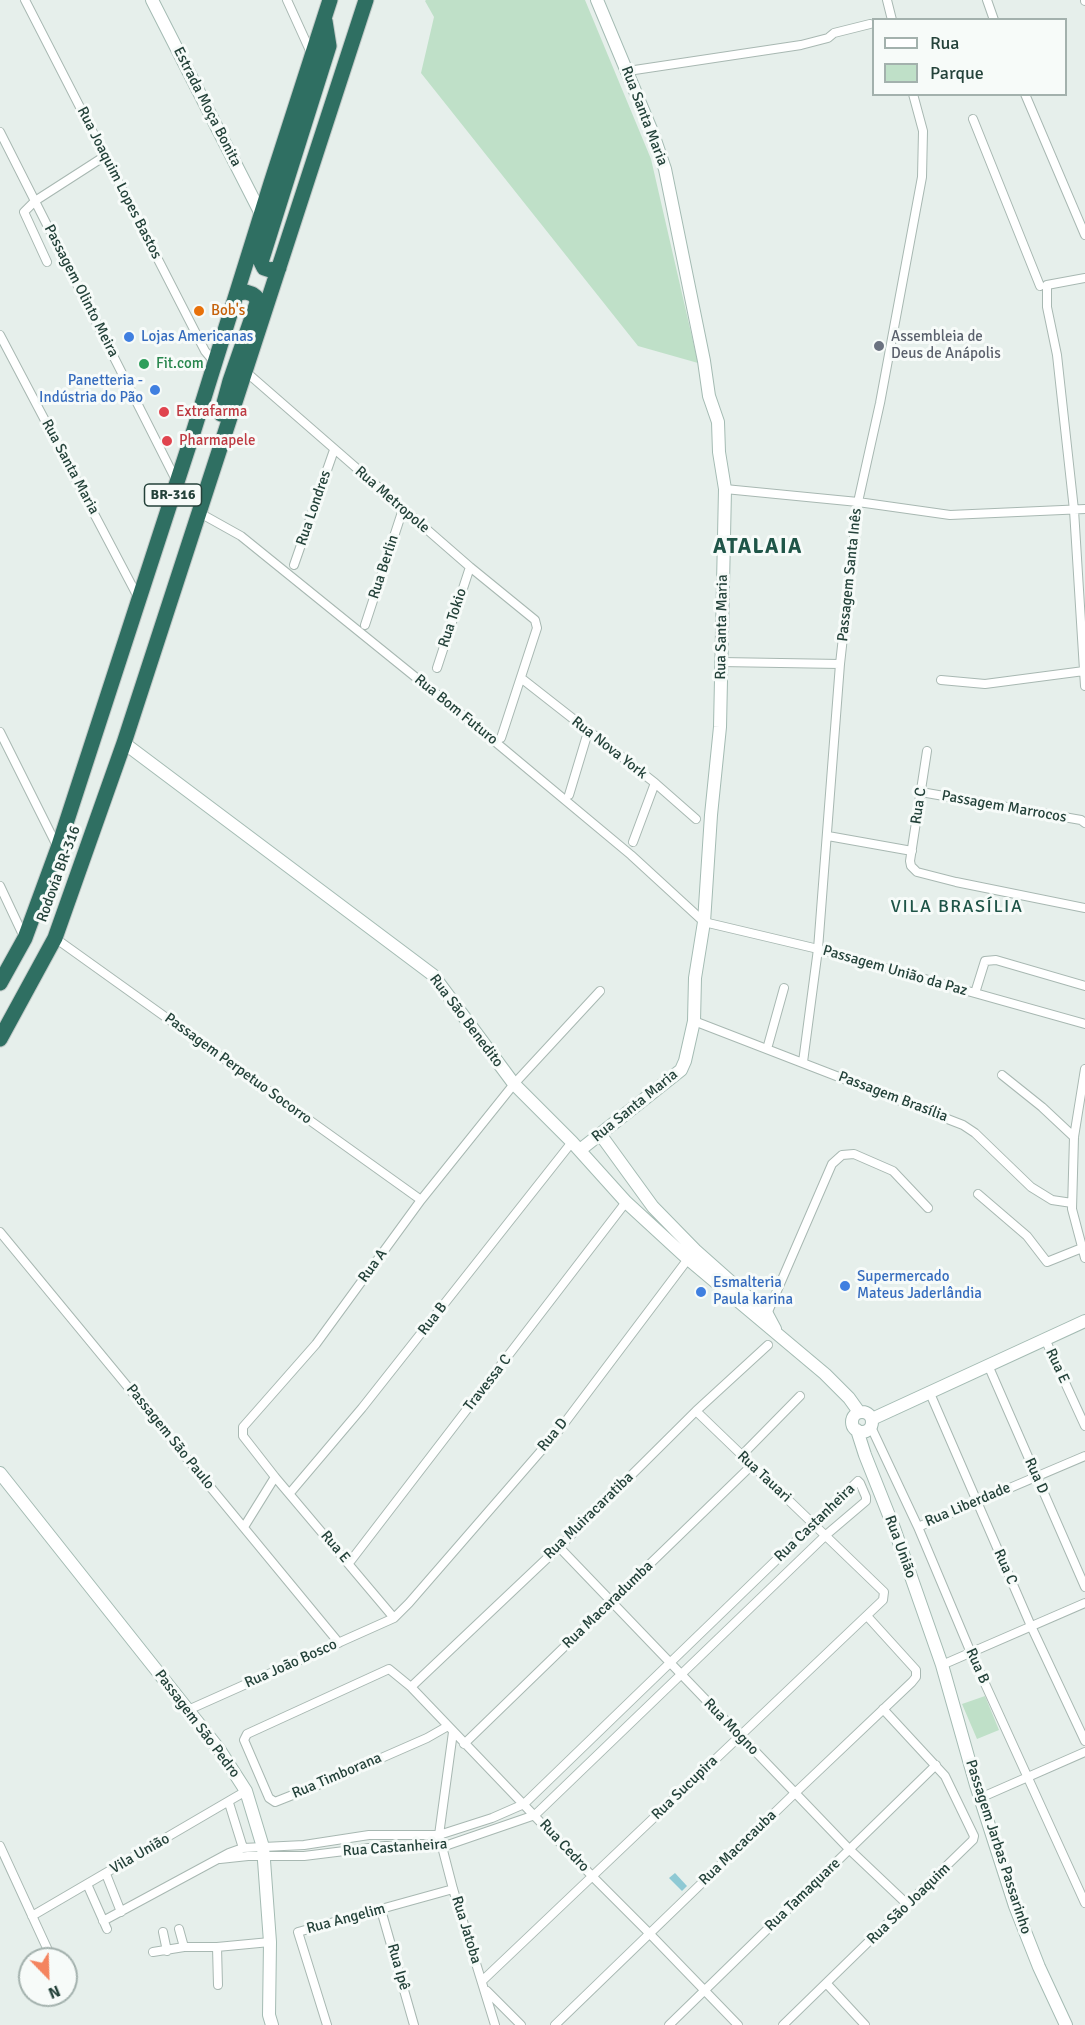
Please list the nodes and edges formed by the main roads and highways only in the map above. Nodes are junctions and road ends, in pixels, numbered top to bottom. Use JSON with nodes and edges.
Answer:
{"nodes":[{"id":1,"x":330,"y":0,"type":"edge"},
{"id":2,"x":366,"y":0,"type":"edge"},
{"id":3,"x":324,"y":18,"type":"junction"},
{"id":4,"x":279,"y":268,"type":"junction"},
{"id":5,"x":237,"y":293,"type":"junction"},
{"id":6,"x":218,"y":455,"type":"junction"},
{"id":7,"x":0,"y":983,"type":"edge"},
{"id":8,"x":0,"y":1039,"type":"edge"}],
"edges":[{"from":1,"to":3,"type":"highway","number":"BR-316"},
{"from":2,"to":4,"type":"highway","number":"BR-316"},
{"from":3,"to":4,"type":"highway"},
{"from":3,"to":5,"type":"highway","number":"BR-316"},
{"from":4,"to":6,"type":"highway","number":"BR-316"},
{"from":5,"to":6,"type":"highway"},
{"from":5,"to":7,"type":"highway","number":"BR-316"},
{"from":6,"to":8,"type":"highway","name":"Rodovia BR-316","number":"BR-316"}]}
